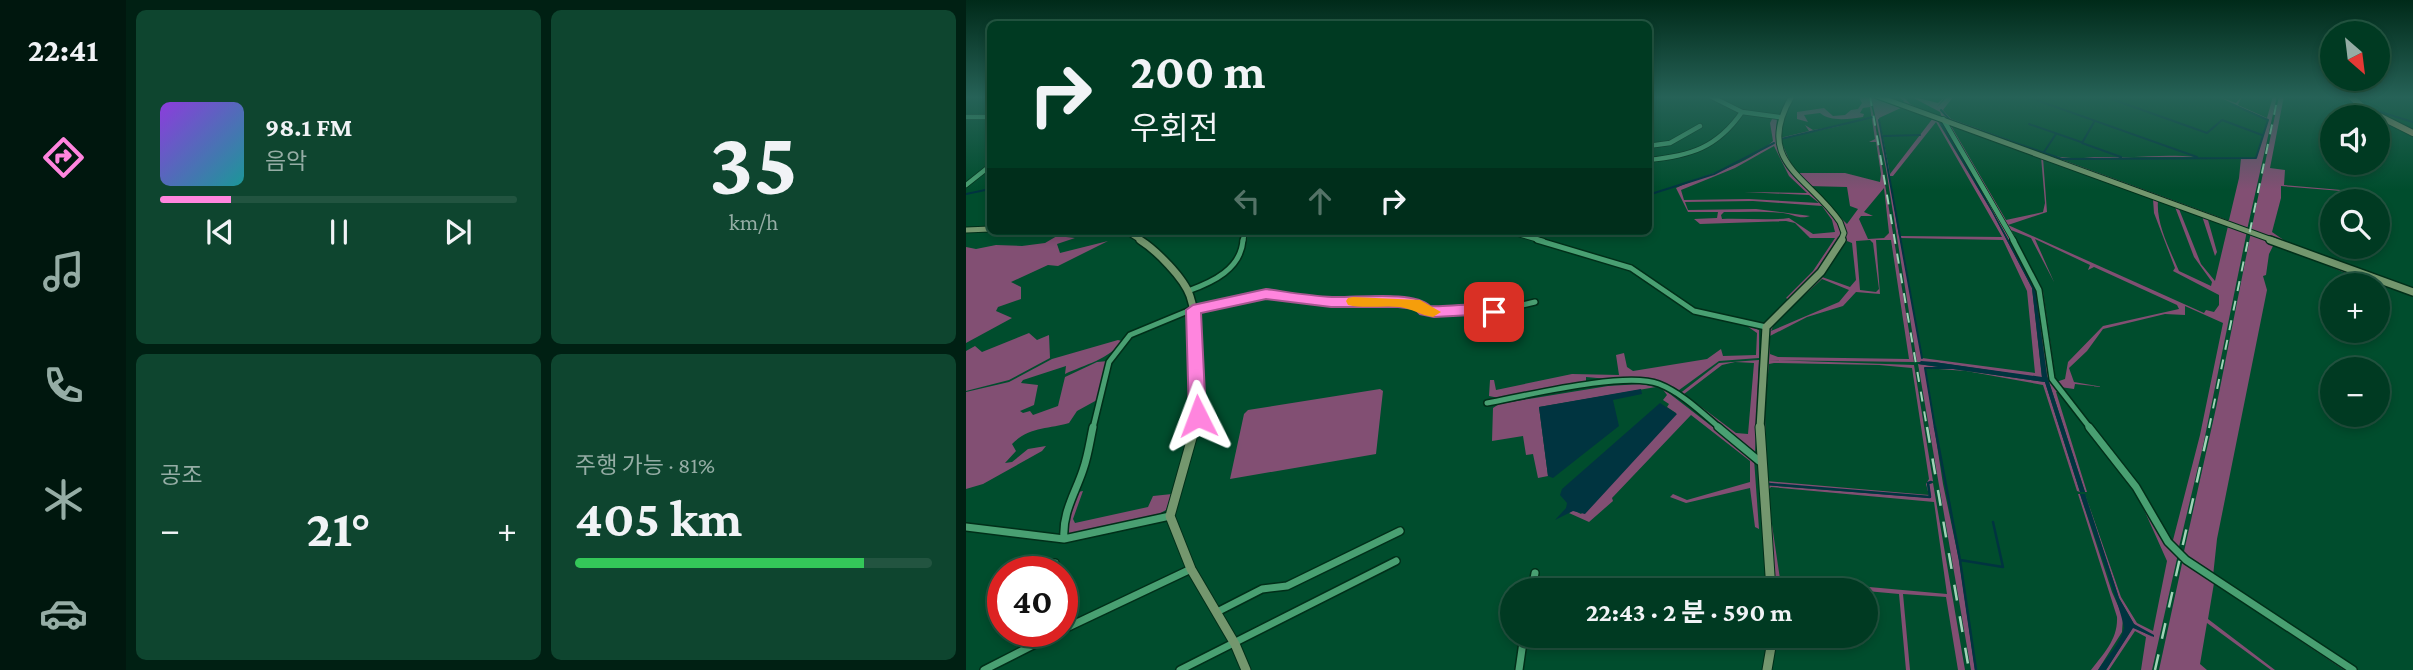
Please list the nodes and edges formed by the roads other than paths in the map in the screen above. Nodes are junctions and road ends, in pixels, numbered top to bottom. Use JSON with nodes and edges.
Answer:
{"nodes":[{"id":1,"x":1698,"y":127,"type":"edge"},
{"id":2,"x":1732,"y":127,"type":"edge"},
{"id":3,"x":1778,"y":127,"type":"edge"},
{"id":4,"x":1948,"y":127,"type":"edge"},
{"id":5,"x":1965,"y":127,"type":"edge"},
{"id":6,"x":1652,"y":145,"type":"edge"},
{"id":7,"x":1652,"y":160,"type":"edge"},
{"id":8,"x":987,"y":168,"type":"edge"},
{"id":9,"x":966,"y":184,"type":"edge"},
{"id":10,"x":987,"y":229,"type":"edge"},
{"id":11,"x":966,"y":230,"type":"edge"},
{"id":12,"x":1132,"y":235,"type":"edge"},
{"id":13,"x":1244,"y":235,"type":"edge"},
{"id":14,"x":1521,"y":235,"type":"edge"},
{"id":15,"x":1188,"y":291,"type":"junction"},
{"id":16,"x":2413,"y":292,"type":"edge"},
{"id":17,"x":1535,"y":302,"type":"dead end"},
{"id":18,"x":1193,"y":310,"type":"junction"},
{"id":19,"x":1766,"y":327,"type":"junction"},
{"id":20,"x":1487,"y":404,"type":"dead end"},
{"id":21,"x":1759,"y":461,"type":"junction"},
{"id":22,"x":1170,"y":516,"type":"junction"},
{"id":23,"x":966,"y":527,"type":"edge"},
{"id":24,"x":1400,"y":531,"type":"dead end"},
{"id":25,"x":1064,"y":539,"type":"junction"},
{"id":26,"x":1396,"y":561,"type":"dead end"},
{"id":27,"x":1191,"y":569,"type":"junction"},
{"id":28,"x":1535,"y":573,"type":"dead end"},
{"id":29,"x":1534,"y":578,"type":"edge"},
{"id":30,"x":1770,"y":578,"type":"edge"},
{"id":31,"x":1217,"y":612,"type":"junction"},
{"id":32,"x":1078,"y":622,"type":"edge"},
{"id":33,"x":1235,"y":644,"type":"junction"},
{"id":34,"x":1029,"y":647,"type":"edge"},
{"id":35,"x":1523,"y":648,"type":"edge"},
{"id":36,"x":1771,"y":648,"type":"edge"},
{"id":37,"x":984,"y":670,"type":"edge"},
{"id":38,"x":1180,"y":670,"type":"edge"},
{"id":39,"x":1246,"y":670,"type":"edge"},
{"id":40,"x":1520,"y":670,"type":"edge"},
{"id":41,"x":1767,"y":670,"type":"edge"},
{"id":42,"x":2353,"y":670,"type":"edge"}],
"edges":[{"from":1,"to":6,"type":"street"},
{"from":2,"to":7,"type":"street"},
{"from":3,"to":19,"type":"street"},
{"from":4,"to":42,"type":"street"},
{"from":5,"to":16,"type":"street"},
{"from":8,"to":9,"type":"street"},
{"from":10,"to":11,"type":"street"},
{"from":12,"to":15,"type":"street"},
{"from":13,"to":15,"type":"street"},
{"from":14,"to":19,"type":"street"},
{"from":15,"to":18,"type":"street"},
{"from":17,"to":18,"type":"street"},
{"from":18,"to":22,"type":"street"},
{"from":18,"to":25,"type":"street"},
{"from":19,"to":21,"type":"street"},
{"from":20,"to":21,"type":"street"},
{"from":21,"to":30,"type":"street"},
{"from":22,"to":25,"type":"street"},
{"from":22,"to":27,"type":"street"},
{"from":23,"to":25,"type":"street"},
{"from":24,"to":31,"type":"street"},
{"from":26,"to":33,"type":"street"},
{"from":27,"to":31,"type":"street"},
{"from":27,"to":32,"type":"street"},
{"from":28,"to":29,"type":"street"},
{"from":31,"to":33,"type":"street"},
{"from":33,"to":38,"type":"street"},
{"from":33,"to":39,"type":"street"},
{"from":34,"to":37,"type":"street"},
{"from":35,"to":40,"type":"street"},
{"from":36,"to":41,"type":"street"}]}
